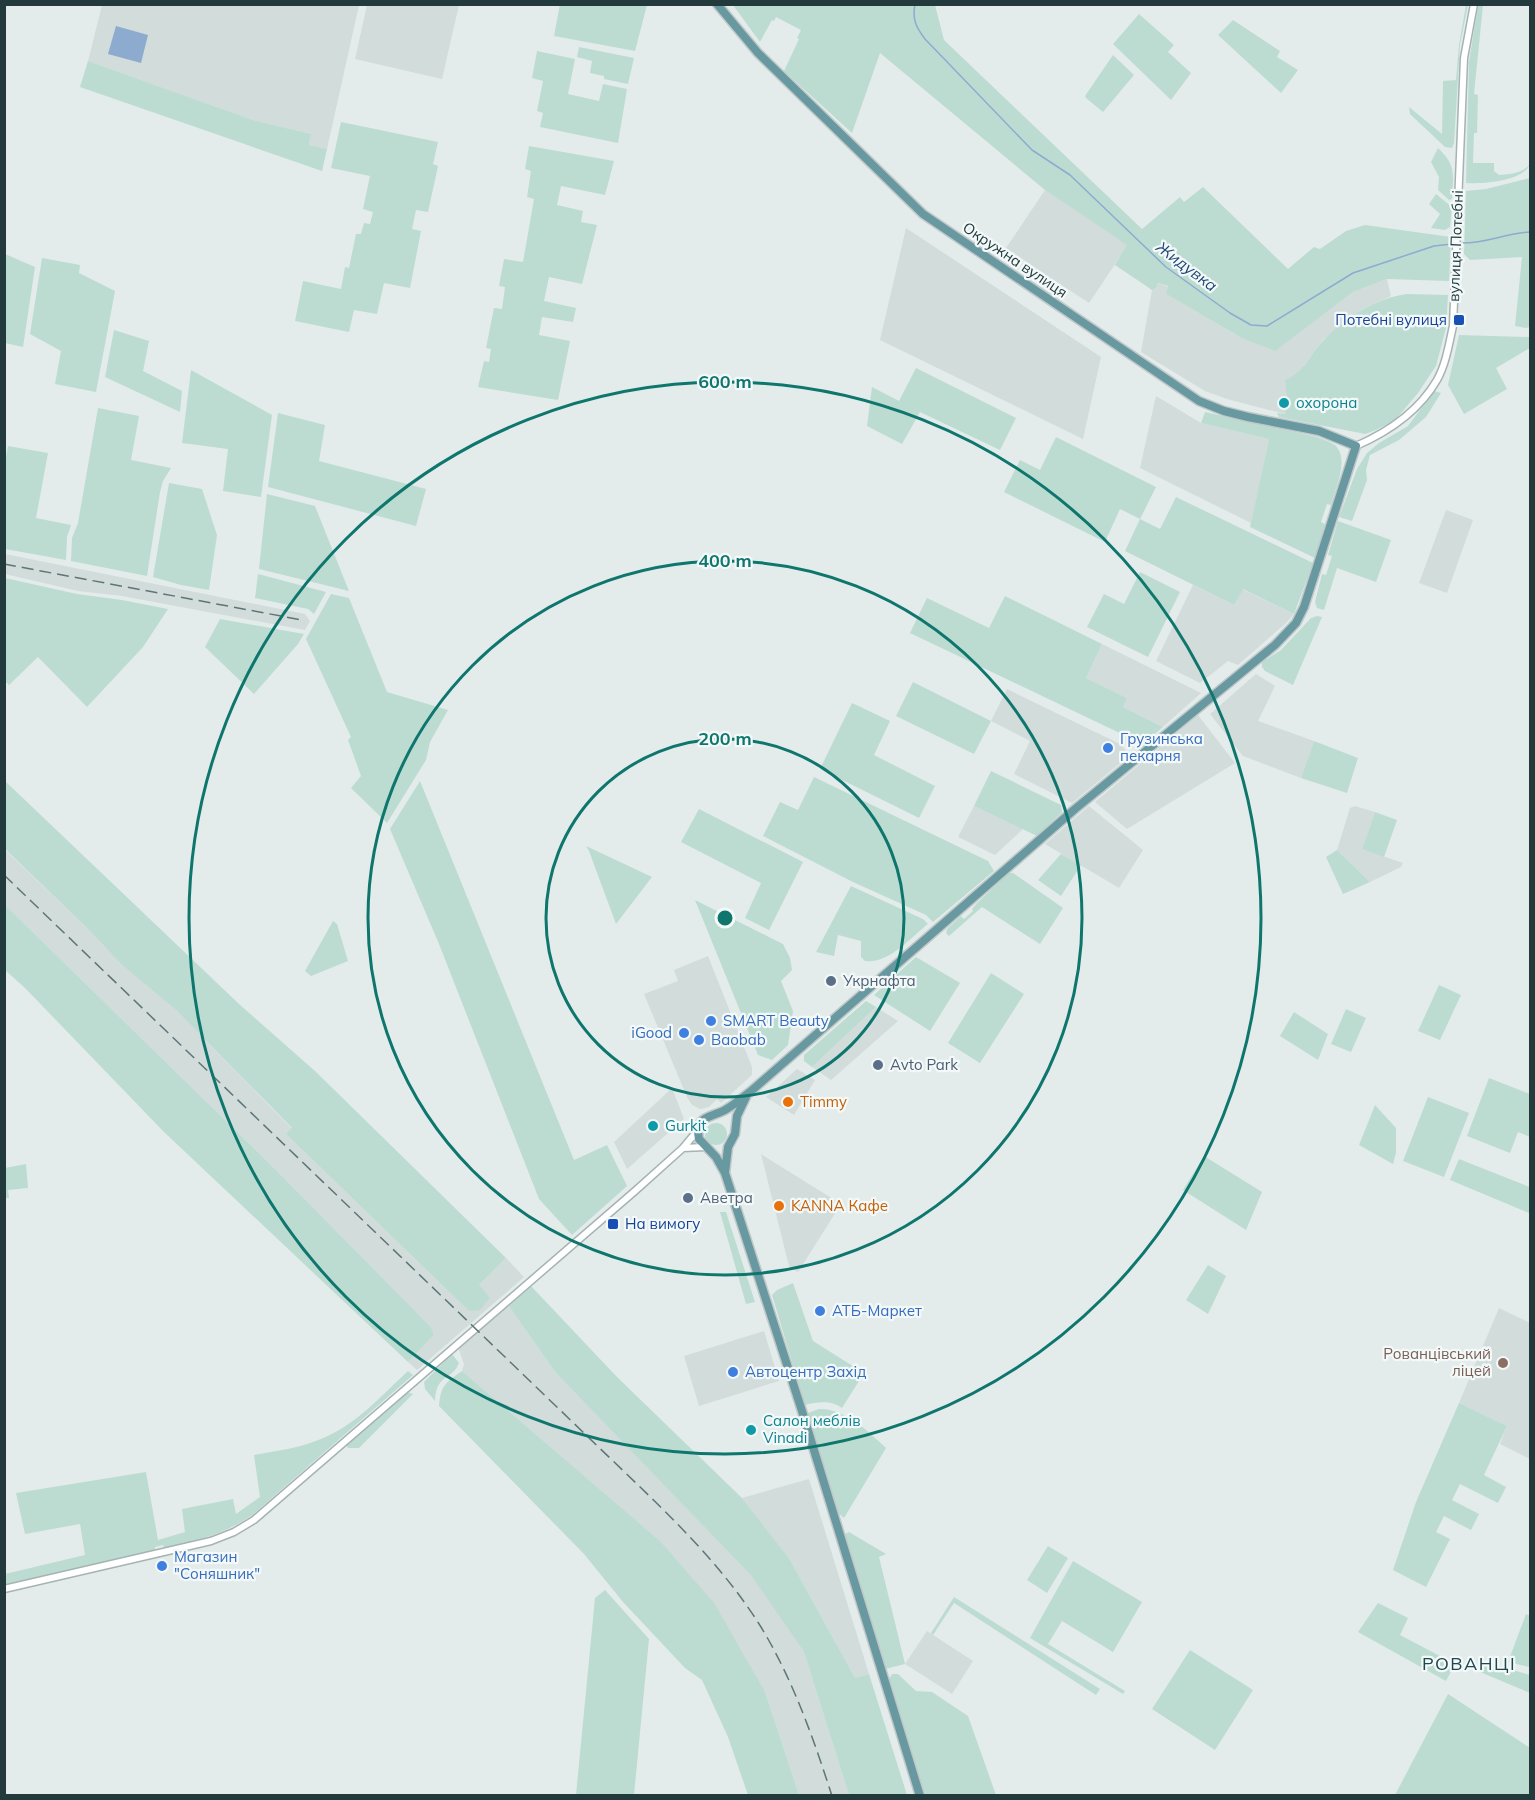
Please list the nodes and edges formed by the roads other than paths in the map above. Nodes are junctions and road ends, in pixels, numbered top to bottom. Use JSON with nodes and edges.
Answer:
{"nodes":[{"id":1,"x":717,"y":4,"type":"edge"},
{"id":2,"x":1474,"y":4,"type":"edge"},
{"id":3,"x":1356,"y":446,"type":"junction"},
{"id":4,"x":750,"y":1092,"type":"junction"},
{"id":5,"x":715,"y":1114,"type":"junction"},
{"id":6,"x":698,"y":1129,"type":"junction"},
{"id":7,"x":735,"y":1129,"type":"junction"},
{"id":8,"x":728,"y":1147,"type":"junction"},
{"id":9,"x":683,"y":1148,"type":"junction"},
{"id":10,"x":707,"y":1148,"type":"junction"},
{"id":11,"x":724,"y":1173,"type":"junction"},
{"id":12,"x":4,"y":1589,"type":"edge"},
{"id":13,"x":920,"y":1796,"type":"edge"}],
"edges":[{"from":1,"to":3,"type":"main road","name":"Окружна вулиця"},
{"from":2,"to":3,"type":"street","name":"вулиця Потебні"},
{"from":3,"to":4,"type":"main road"},
{"from":4,"to":5,"type":"main road"},
{"from":4,"to":7,"type":"main road"},
{"from":5,"to":6,"type":"main road"},
{"from":5,"to":7,"type":"main road"},
{"from":6,"to":9,"type":"street"},
{"from":6,"to":10,"type":"main road"},
{"from":7,"to":8,"type":"main road"},
{"from":8,"to":10,"type":"main road"},
{"from":8,"to":11,"type":"main road"},
{"from":9,"to":10,"type":"street"},
{"from":9,"to":12,"type":"street"},
{"from":10,"to":11,"type":"main road"},
{"from":11,"to":13,"type":"main road"}]}
